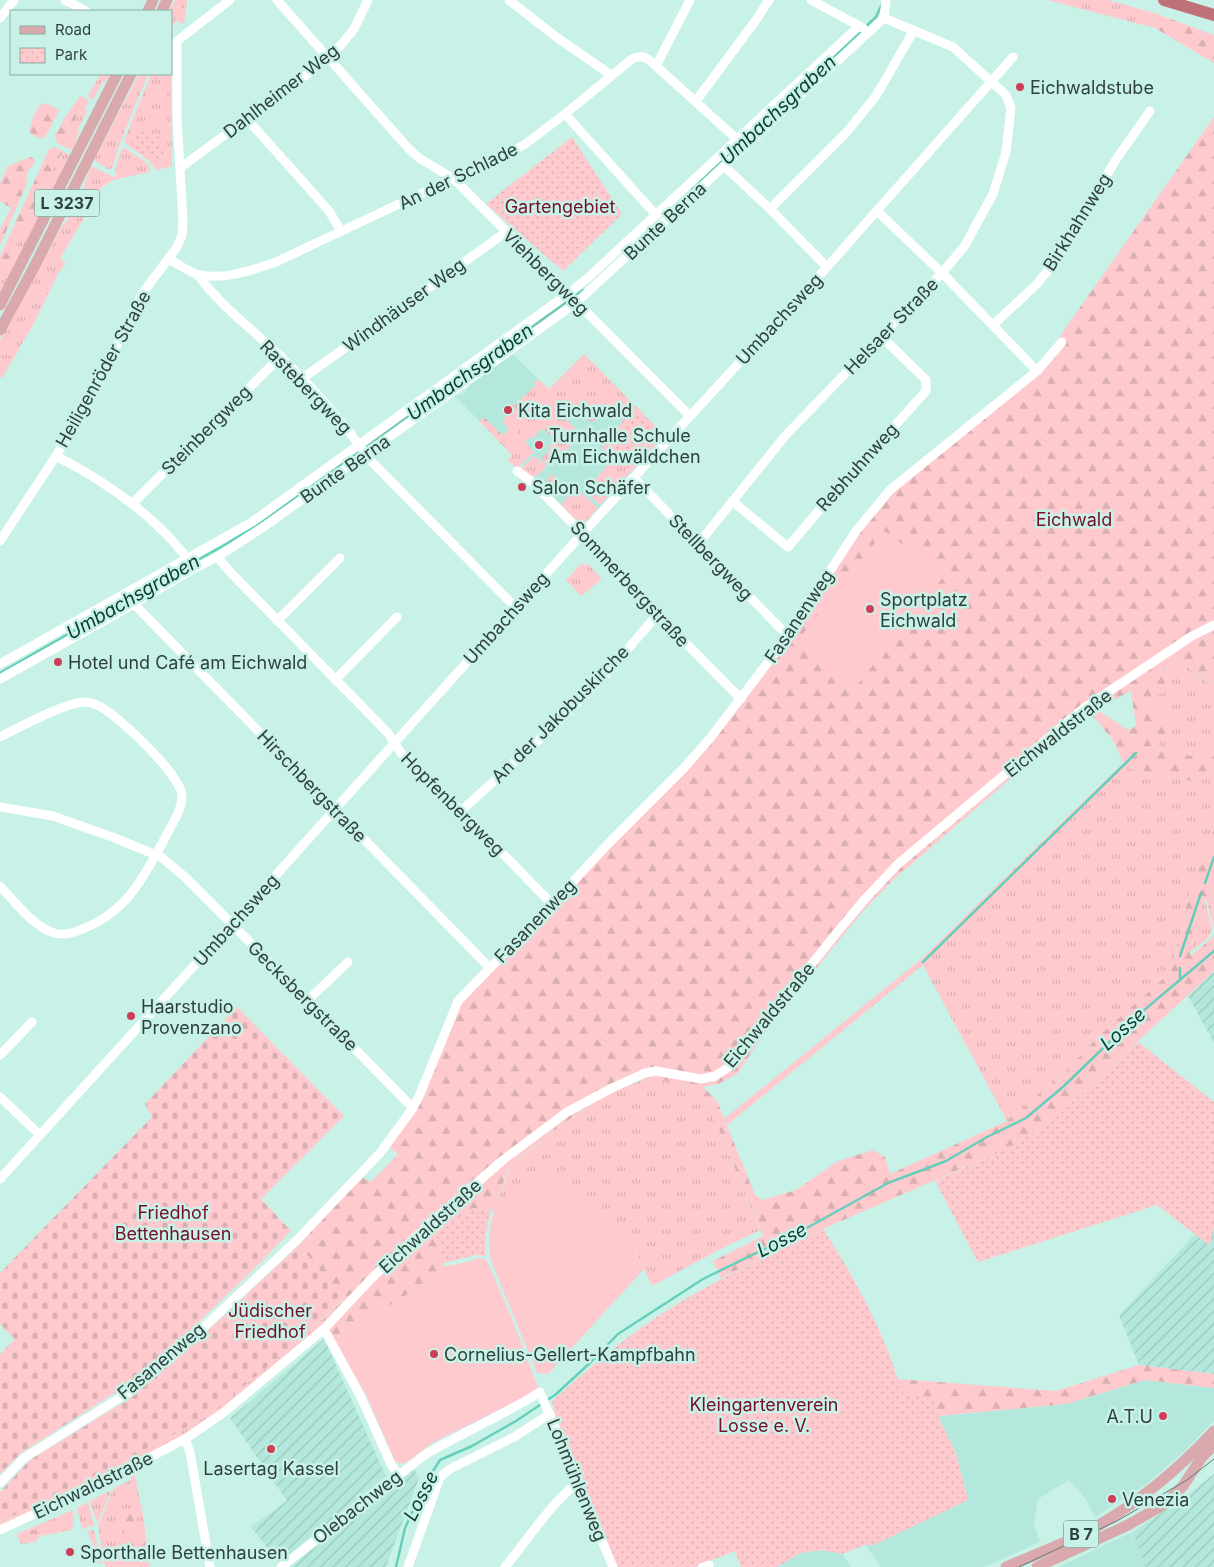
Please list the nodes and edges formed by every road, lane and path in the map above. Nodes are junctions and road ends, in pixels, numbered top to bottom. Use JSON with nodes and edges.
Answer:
{"nodes":[{"id":1,"x":14,"y":0,"type":"edge"},
{"id":2,"x":65,"y":0,"type":"edge"},
{"id":3,"x":230,"y":0,"type":"edge"},
{"id":4,"x":278,"y":0,"type":"edge"},
{"id":5,"x":368,"y":0,"type":"edge"},
{"id":6,"x":509,"y":0,"type":"edge"},
{"id":7,"x":690,"y":0,"type":"edge"},
{"id":8,"x":769,"y":0,"type":"edge"},
{"id":9,"x":811,"y":0,"type":"edge"},
{"id":10,"x":886,"y":0,"type":"edge"},
{"id":11,"x":1164,"y":0,"type":"edge"},
{"id":12,"x":84,"y":10,"type":"edge"},
{"id":13,"x":1214,"y":15,"type":"edge"},
{"id":14,"x":0,"y":18,"type":"edge"},
{"id":15,"x":884,"y":18,"type":"junction"},
{"id":16,"x":864,"y":29,"type":"junction"},
{"id":17,"x":914,"y":30,"type":"junction"},
{"id":18,"x":327,"y":56,"type":"junction"},
{"id":19,"x":1013,"y":58,"type":"dead end"},
{"id":20,"x":656,"y":66,"type":"junction"},
{"id":21,"x":116,"y":75,"type":"edge"},
{"id":22,"x":131,"y":75,"type":"edge"},
{"id":23,"x":611,"y":75,"type":"junction"},
{"id":24,"x":992,"y":81,"type":"junction"},
{"id":25,"x":696,"y":101,"type":"junction"},
{"id":26,"x":1150,"y":110,"type":"dead end"},
{"id":27,"x":565,"y":114,"type":"junction"},
{"id":28,"x":248,"y":119,"type":"junction"},
{"id":29,"x":741,"y":143,"type":"junction"},
{"id":30,"x":724,"y":166,"type":"junction"},
{"id":31,"x":180,"y":168,"type":"junction"},
{"id":32,"x":454,"y":179,"type":"junction"},
{"id":33,"x":770,"y":208,"type":"junction"},
{"id":34,"x":877,"y":211,"type":"junction"},
{"id":35,"x":656,"y":216,"type":"junction"},
{"id":36,"x":341,"y":231,"type":"junction"},
{"id":37,"x":506,"y":232,"type":"junction"},
{"id":38,"x":169,"y":259,"type":"junction"},
{"id":39,"x":827,"y":268,"type":"junction"},
{"id":40,"x":942,"y":273,"type":"junction"},
{"id":41,"x":198,"y":275,"type":"junction"},
{"id":42,"x":573,"y":298,"type":"junction"},
{"id":43,"x":0,"y":305,"type":"edge"},
{"id":44,"x":993,"y":326,"type":"junction"},
{"id":45,"x":0,"y":330,"type":"edge"},
{"id":46,"x":881,"y":336,"type":"junction"},
{"id":47,"x":1062,"y":342,"type":"dead end"},
{"id":48,"x":281,"y":356,"type":"junction"},
{"id":49,"x":1037,"y":371,"type":"junction"},
{"id":50,"x":303,"y":378,"type":"junction"},
{"id":51,"x":690,"y":416,"type":"junction"},
{"id":52,"x":363,"y":449,"type":"junction"},
{"id":53,"x":56,"y":456,"type":"junction"},
{"id":54,"x":517,"y":471,"type":"dead end"},
{"id":55,"x":634,"y":478,"type":"junction"},
{"id":56,"x":732,"y":501,"type":"junction"},
{"id":57,"x":132,"y":504,"type":"junction"},
{"id":58,"x":581,"y":535,"type":"junction"},
{"id":59,"x":0,"y":541,"type":"edge"},
{"id":60,"x":699,"y":544,"type":"junction"},
{"id":61,"x":217,"y":557,"type":"junction"},
{"id":62,"x":187,"y":558,"type":"junction"},
{"id":63,"x":340,"y":558,"type":"dead end"},
{"id":64,"x":134,"y":604,"type":"junction"},
{"id":65,"x":516,"y":608,"type":"junction"},
{"id":66,"x":656,"y":615,"type":"junction"},
{"id":67,"x":397,"y":617,"type":"dead end"},
{"id":68,"x":277,"y":621,"type":"junction"},
{"id":69,"x":1214,"y":625,"type":"edge"},
{"id":70,"x":788,"y":636,"type":"junction"},
{"id":71,"x":0,"y":664,"type":"edge"},
{"id":72,"x":0,"y":679,"type":"edge"},
{"id":73,"x":335,"y":680,"type":"junction"},
{"id":74,"x":741,"y":699,"type":"junction"},
{"id":75,"x":0,"y":736,"type":"edge"},
{"id":76,"x":395,"y":743,"type":"junction"},
{"id":77,"x":0,"y":808,"type":"edge"},
{"id":78,"x":335,"y":809,"type":"junction"},
{"id":79,"x":461,"y":811,"type":"junction"},
{"id":80,"x":156,"y":855,"type":"junction"},
{"id":81,"x":0,"y":886,"type":"edge"},
{"id":82,"x":552,"y":904,"type":"junction"},
{"id":83,"x":232,"y":924,"type":"junction"},
{"id":84,"x":348,"y":962,"type":"dead end"},
{"id":85,"x":490,"y":968,"type":"junction"},
{"id":86,"x":308,"y":1000,"type":"junction"},
{"id":87,"x":32,"y":1022,"type":"dead end"},
{"id":88,"x":0,"y":1054,"type":"edge"},
{"id":89,"x":0,"y":1096,"type":"edge"},
{"id":90,"x":413,"y":1108,"type":"junction"},
{"id":91,"x":40,"y":1135,"type":"junction"},
{"id":92,"x":0,"y":1179,"type":"edge"},
{"id":93,"x":324,"y":1329,"type":"junction"},
{"id":94,"x":541,"y":1394,"type":"joint"},
{"id":95,"x":549,"y":1412,"type":"junction"},
{"id":96,"x":1214,"y":1431,"type":"edge"},
{"id":97,"x":185,"y":1439,"type":"junction"},
{"id":98,"x":1214,"y":1445,"type":"edge"},
{"id":99,"x":398,"y":1475,"type":"junction"},
{"id":100,"x":1164,"y":1479,"type":"junction"},
{"id":101,"x":0,"y":1483,"type":"edge"},
{"id":102,"x":577,"y":1483,"type":"junction"},
{"id":103,"x":1176,"y":1494,"type":"junction"},
{"id":104,"x":0,"y":1530,"type":"edge"},
{"id":105,"x":210,"y":1567,"type":"edge"},
{"id":106,"x":281,"y":1567,"type":"edge"},
{"id":107,"x":408,"y":1567,"type":"edge"},
{"id":108,"x":505,"y":1567,"type":"edge"},
{"id":109,"x":613,"y":1567,"type":"edge"},
{"id":110,"x":1006,"y":1567,"type":"edge"},
{"id":111,"x":1037,"y":1567,"type":"edge"}],
"edges":[{"from":1,"to":14,"type":"street"},
{"from":2,"to":12,"type":"street"},
{"from":3,"to":31,"type":"street","name":"Heiligenröder Straße"},
{"from":4,"to":18,"type":"street","name":"Viehbergweg"},
{"from":5,"to":18,"type":"street","name":"Dahlheimer Weg"},
{"from":6,"to":23,"type":"street"},
{"from":7,"to":20,"type":"street"},
{"from":8,"to":25,"type":"street"},
{"from":9,"to":16,"type":"street"},
{"from":10,"to":15,"type":"street"},
{"from":11,"to":13,"type":"highway"},
{"from":15,"to":16,"type":"street","name":"Bunte Berna"},
{"from":15,"to":17,"type":"street","name":"Helsaer Straße"},
{"from":16,"to":29,"type":"street","name":"Bunte Berna"},
{"from":17,"to":24,"type":"street","name":"Helsaer Straße"},
{"from":17,"to":33,"type":"street"},
{"from":18,"to":28,"type":"street","name":"Dahlheimer Weg"},
{"from":18,"to":32,"type":"street","name":"Viehbergweg"},
{"from":19,"to":24,"type":"street","name":"Umbachsweg"},
{"from":20,"to":23,"type":"street","name":"An der Schlade"},
{"from":20,"to":25,"type":"street"},
{"from":21,"to":43,"type":"main road","number":"L 3237"},
{"from":22,"to":45,"type":"main road","number":"L 3237"},
{"from":23,"to":27,"type":"street","name":"An der Schlade"},
{"from":24,"to":34,"type":"street","name":"Umbachsweg"},
{"from":24,"to":40,"type":"street","name":"Helsaer Straße"},
{"from":25,"to":29,"type":"street"},
{"from":26,"to":44,"type":"street","name":"Birkhahnweg"},
{"from":27,"to":32,"type":"street","name":"An der Schlade"},
{"from":27,"to":35,"type":"street"},
{"from":28,"to":31,"type":"street","name":"Dahlheimer Weg"},
{"from":28,"to":36,"type":"street"},
{"from":29,"to":30,"type":"street","name":"Bunte Berna"},
{"from":29,"to":35,"type":"street","name":"Bunte Berna"},
{"from":30,"to":33,"type":"street"},
{"from":30,"to":42,"type":"street","name":"Bunte Berna"},
{"from":31,"to":38,"type":"street","name":"Heiligenröder Straße"},
{"from":32,"to":36,"type":"street","name":"An der Schlade"},
{"from":32,"to":37,"type":"street","name":"Viehbergweg"},
{"from":33,"to":39,"type":"street"},
{"from":34,"to":39,"type":"street","name":"Umbachsweg"},
{"from":34,"to":40,"type":"street"},
{"from":35,"to":42,"type":"street","name":"Bunte Berna"},
{"from":36,"to":41,"type":"street","name":"An der Schlade"},
{"from":37,"to":42,"type":"street","name":"Viehbergweg"},
{"from":37,"to":50,"type":"street","name":"Windhäuser Weg"},
{"from":38,"to":41,"type":"street","name":"An der Schlade"},
{"from":38,"to":53,"type":"street","name":"Heiligenröder Straße"},
{"from":39,"to":51,"type":"street","name":"Umbachsweg"},
{"from":40,"to":44,"type":"street"},
{"from":40,"to":46,"type":"street","name":"Helsaer Straße"},
{"from":41,"to":48,"type":"street","name":"Rastebergweg"},
{"from":42,"to":51,"type":"street","name":"Viehbergweg"},
{"from":42,"to":52,"type":"street","name":"Bunte Berna"},
{"from":44,"to":49,"type":"street"},
{"from":46,"to":56,"type":"street","name":"Helsaer Straße"},
{"from":46,"to":56,"type":"street","name":"Rebhuhnweg"},
{"from":47,"to":49,"type":"street","name":"Fasanenweg"},
{"from":48,"to":50,"type":"street","name":"Rastebergweg"},
{"from":48,"to":57,"type":"street","name":"Steinbergweg"},
{"from":49,"to":70,"type":"street","name":"Fasanenweg"},
{"from":50,"to":52,"type":"street","name":"Rastebergweg"},
{"from":51,"to":55,"type":"street","name":"Umbachsweg"},
{"from":52,"to":61,"type":"street","name":"Bunte Berna"},
{"from":52,"to":62,"type":"street","name":"Bunte Berna"},
{"from":52,"to":65,"type":"street","name":"Rastebergweg"},
{"from":53,"to":57,"type":"street"},
{"from":53,"to":59,"type":"street","name":"Heiligenröder Straße"},
{"from":54,"to":58,"type":"street","name":"Sommerbergstraße"},
{"from":55,"to":58,"type":"street","name":"Umbachsweg"},
{"from":55,"to":60,"type":"street","name":"Stellbergweg"},
{"from":56,"to":60,"type":"street","name":"Helsaer Straße"},
{"from":57,"to":62,"type":"street"},
{"from":58,"to":65,"type":"street","name":"Umbachsweg"},
{"from":58,"to":66,"type":"street","name":"Sommerbergstraße"},
{"from":60,"to":70,"type":"street","name":"Stellbergweg"},
{"from":61,"to":64,"type":"street","name":"Bunte Berna"},
{"from":61,"to":68,"type":"street","name":"Hopfenbergweg"},
{"from":62,"to":71,"type":"street","name":"Bunte Berna"},
{"from":63,"to":68,"type":"street"},
{"from":64,"to":72,"type":"street","name":"Bunte Berna"},
{"from":64,"to":78,"type":"street","name":"Hirschbergstraße"},
{"from":65,"to":76,"type":"street","name":"Umbachsweg"},
{"from":66,"to":74,"type":"street","name":"Sommerbergstraße"},
{"from":66,"to":79,"type":"street","name":"An der Jakobuskirche"},
{"from":67,"to":73,"type":"street"},
{"from":68,"to":73,"type":"street","name":"Hopfenbergweg"},
{"from":69,"to":93,"type":"street","name":"Eichwaldstraße"},
{"from":70,"to":74,"type":"street","name":"Fasanenweg"},
{"from":73,"to":76,"type":"street","name":"Hopfenbergweg"},
{"from":74,"to":82,"type":"street","name":"Fasanenweg"},
{"from":75,"to":80,"type":"street"},
{"from":76,"to":78,"type":"street","name":"Umbachsweg"},
{"from":76,"to":79,"type":"street","name":"Hopfenbergweg"},
{"from":77,"to":80,"type":"street","name":"Gecksbergstraße"},
{"from":78,"to":83,"type":"street","name":"Umbachsweg"},
{"from":78,"to":85,"type":"street","name":"Hirschbergstraße"},
{"from":79,"to":82,"type":"street","name":"Hopfenbergweg"},
{"from":80,"to":81,"type":"street"},
{"from":80,"to":83,"type":"street","name":"Gecksbergstraße"},
{"from":82,"to":85,"type":"street","name":"Fasanenweg"},
{"from":83,"to":86,"type":"street","name":"Gecksbergstraße"},
{"from":83,"to":91,"type":"street","name":"Umbachsweg"},
{"from":84,"to":86,"type":"street"},
{"from":85,"to":90,"type":"street","name":"Fasanenweg"},
{"from":86,"to":90,"type":"street","name":"Gecksbergstraße"},
{"from":87,"to":88,"type":"street"},
{"from":89,"to":91,"type":"street"},
{"from":90,"to":101,"type":"street","name":"Fasanenweg"},
{"from":91,"to":92,"type":"street","name":"Umbachsweg"},
{"from":93,"to":97,"type":"street","name":"Eichwaldstraße"},
{"from":93,"to":99,"type":"street"},
{"from":94,"to":95,"type":"street","name":"Lohmühlenweg"},
{"from":94,"to":99,"type":"street","name":"Olebachweg"},
{"from":95,"to":102,"type":"street","name":"Lohmühlenweg"},
{"from":95,"to":107,"type":"street"},
{"from":96,"to":100,"type":"main road","number":"B 7"},
{"from":97,"to":104,"type":"street","name":"Eichwaldstraße"},
{"from":97,"to":105,"type":"street"},
{"from":98,"to":103,"type":"main road","number":"B 7"},
{"from":99,"to":106,"type":"street","name":"Olebachweg"},
{"from":100,"to":103,"type":"main road"},
{"from":100,"to":110,"type":"main road","number":"B 7"},
{"from":102,"to":108,"type":"street"},
{"from":102,"to":109,"type":"street","name":"Lohmühlenweg"},
{"from":103,"to":111,"type":"main road","number":"B 7"}]}
